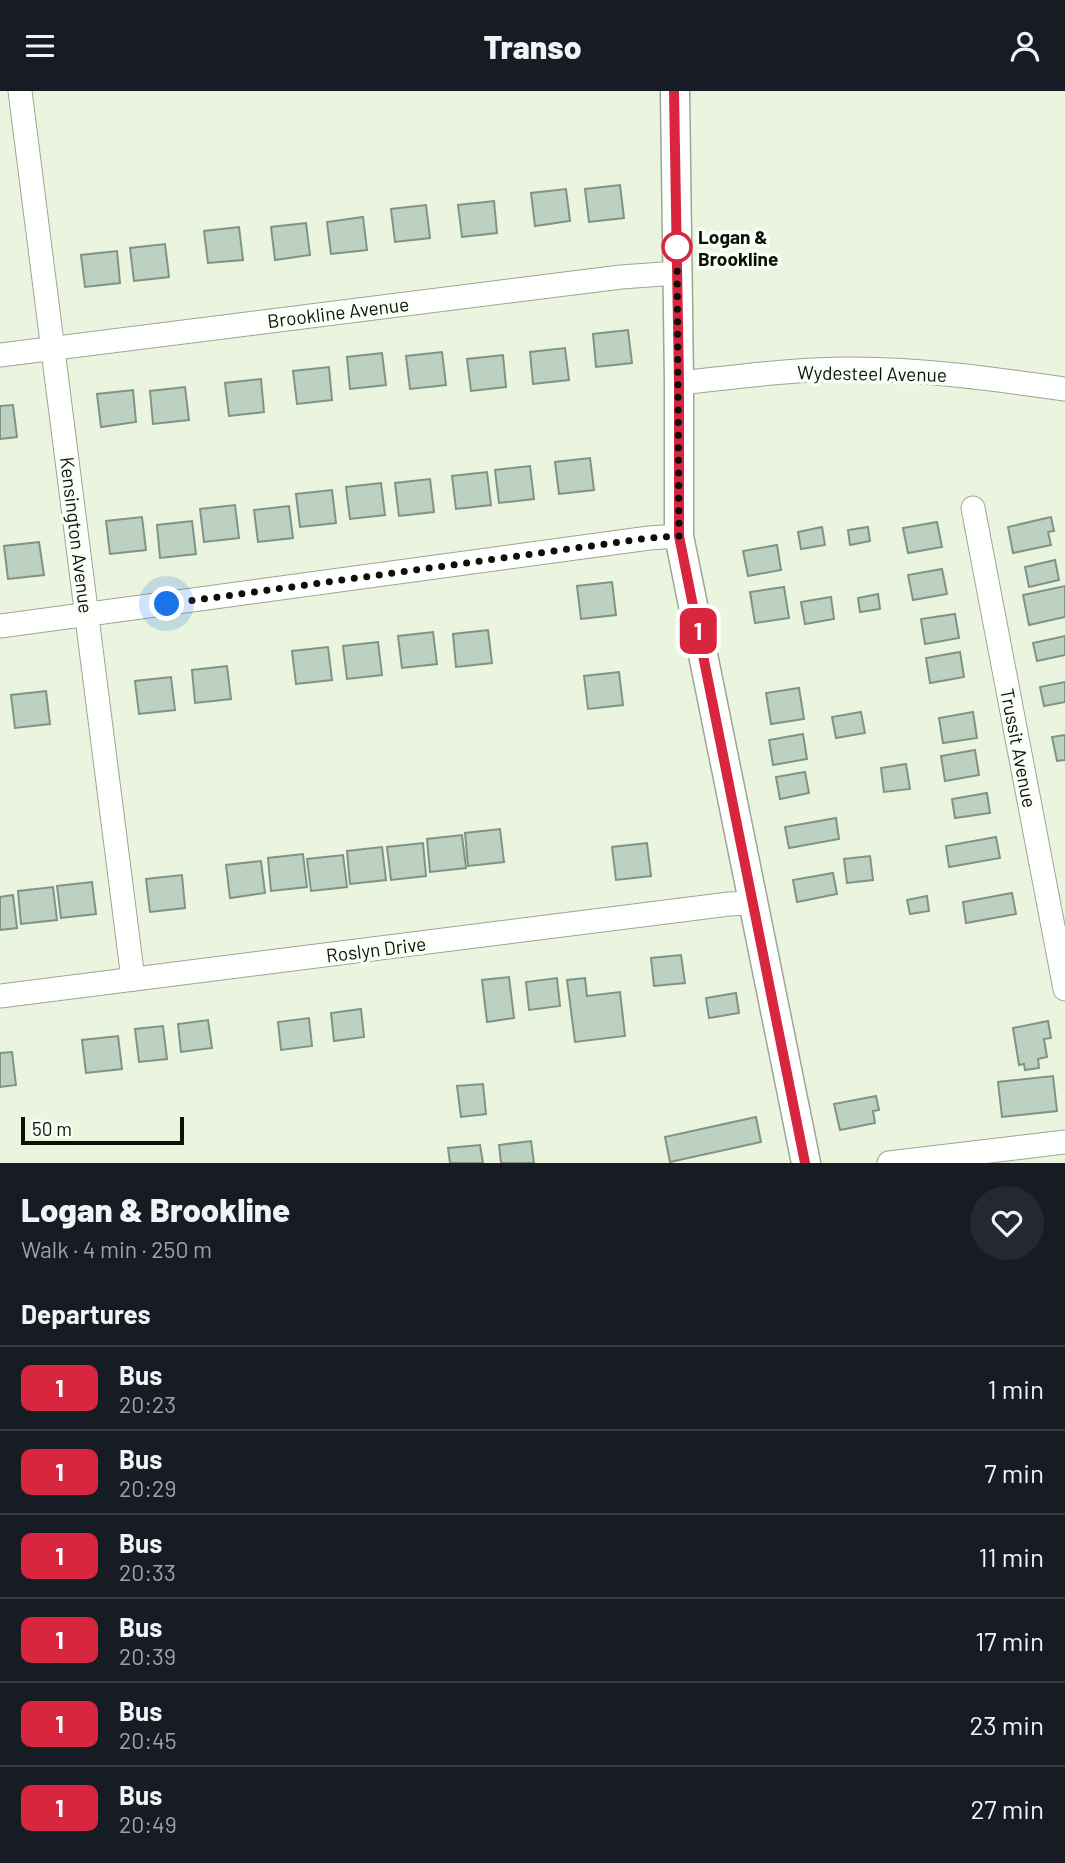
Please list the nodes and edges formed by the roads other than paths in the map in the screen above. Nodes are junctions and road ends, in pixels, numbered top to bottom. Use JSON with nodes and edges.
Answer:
{"nodes":[{"id":1,"x":20,"y":91,"type":"edge"},
{"id":2,"x":674,"y":91,"type":"edge"},
{"id":3,"x":677,"y":273,"type":"junction"},
{"id":4,"x":53,"y":348,"type":"junction"},
{"id":5,"x":0,"y":355,"type":"edge"},
{"id":6,"x":679,"y":383,"type":"junction"},
{"id":7,"x":1065,"y":389,"type":"edge"},
{"id":8,"x":973,"y":508,"type":"dead end"},
{"id":9,"x":679,"y":536,"type":"junction"},
{"id":10,"x":86,"y":615,"type":"junction"},
{"id":11,"x":0,"y":626,"type":"edge"},
{"id":12,"x":752,"y":903,"type":"junction"},
{"id":13,"x":133,"y":979,"type":"junction"},
{"id":14,"x":1065,"y":989,"type":"edge"},
{"id":15,"x":0,"y":996,"type":"edge"},
{"id":16,"x":1065,"y":1142,"type":"edge"},
{"id":17,"x":806,"y":1163,"type":"edge"},
{"id":18,"x":889,"y":1163,"type":"edge"}],
"edges":[{"from":1,"to":4,"type":"street","name":"Kensington Avenue"},
{"from":2,"to":3,"type":"street"},
{"from":3,"to":4,"type":"street","name":"Brookline Avenue"},
{"from":3,"to":6,"type":"street"},
{"from":4,"to":5,"type":"street","name":"Brookline Avenue"},
{"from":4,"to":10,"type":"street","name":"Kensington Avenue"},
{"from":6,"to":7,"type":"street","name":"Wydesteel Avenue"},
{"from":6,"to":9,"type":"street"},
{"from":8,"to":14,"type":"street","name":"Trussit Avenue"},
{"from":9,"to":10,"type":"street"},
{"from":9,"to":12,"type":"street"},
{"from":10,"to":11,"type":"street"},
{"from":10,"to":13,"type":"street","name":"Kensington Avenue"},
{"from":12,"to":13,"type":"street","name":"Roslyn Drive"},
{"from":12,"to":17,"type":"street"},
{"from":13,"to":15,"type":"street","name":"Roslyn Drive"},
{"from":16,"to":18,"type":"street"}]}
